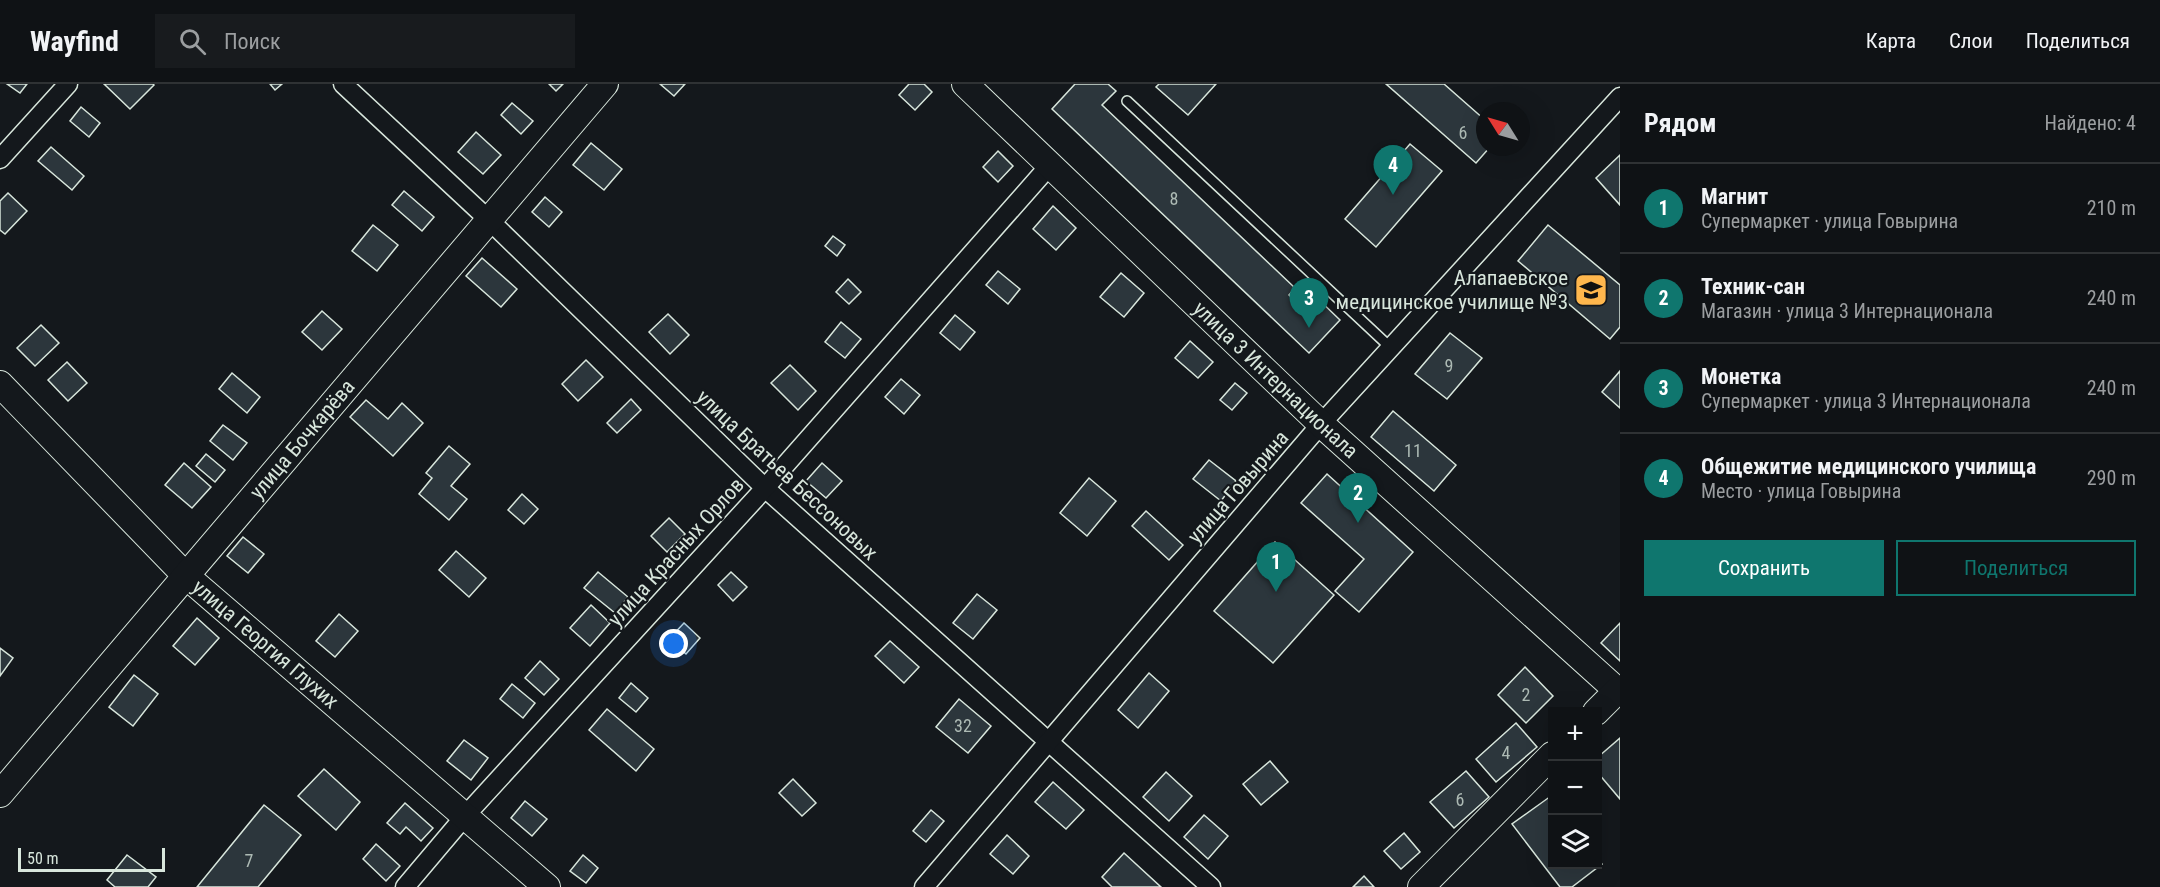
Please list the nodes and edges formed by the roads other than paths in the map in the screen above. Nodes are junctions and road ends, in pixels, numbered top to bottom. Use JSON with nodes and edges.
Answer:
{"nodes":[{"id":1,"x":68,"y":84,"type":"edge"},
{"id":2,"x":343,"y":84,"type":"edge"},
{"id":3,"x":605,"y":84,"type":"edge"},
{"id":4,"x":965,"y":84,"type":"edge"},
{"id":5,"x":1620,"y":97,"type":"edge"},
{"id":6,"x":1127,"y":101,"type":"dead end"},
{"id":7,"x":0,"y":159,"type":"edge"},
{"id":8,"x":1050,"y":165,"type":"junction"},
{"id":9,"x":489,"y":220,"type":"junction"},
{"id":10,"x":1391,"y":348,"type":"junction"},
{"id":11,"x":0,"y":384,"type":"edge"},
{"id":12,"x":1321,"y":424,"type":"junction"},
{"id":13,"x":765,"y":488,"type":"junction"},
{"id":14,"x":185,"y":575,"type":"junction"},
{"id":15,"x":1619,"y":691,"type":"edge"},
{"id":16,"x":1601,"y":707,"type":"edge"},
{"id":17,"x":1048,"y":742,"type":"junction"},
{"id":18,"x":1548,"y":759,"type":"edge"},
{"id":19,"x":0,"y":794,"type":"edge"},
{"id":20,"x":465,"y":816,"type":"junction"},
{"id":21,"x":405,"y":887,"type":"edge"},
{"id":22,"x":548,"y":887,"type":"edge"},
{"id":23,"x":924,"y":887,"type":"edge"},
{"id":24,"x":1211,"y":887,"type":"edge"},
{"id":25,"x":1421,"y":887,"type":"edge"}],
"edges":[{"from":1,"to":7,"type":"street"},
{"from":2,"to":9,"type":"street","name":"улица Братьев Бессоновых"},
{"from":3,"to":9,"type":"street","name":"улица Бочкарёва"},
{"from":4,"to":8,"type":"street","name":"улица 3 Интернационала"},
{"from":5,"to":10,"type":"street","name":"улица Говырина"},
{"from":6,"to":10,"type":"lane"},
{"from":8,"to":12,"type":"street","name":"улица 3 Интернационала"},
{"from":8,"to":13,"type":"street","name":"улица Красных Орлов"},
{"from":9,"to":13,"type":"street","name":"улица Братьев Бессоновых"},
{"from":9,"to":14,"type":"street","name":"улица Бочкарёва"},
{"from":10,"to":12,"type":"street","name":"улица Говырина"},
{"from":11,"to":14,"type":"street","name":"улица Георгия Глухих"},
{"from":12,"to":15,"type":"street","name":"улица 3 Интернационала"},
{"from":12,"to":17,"type":"street","name":"улица Говырина"},
{"from":13,"to":17,"type":"street","name":"улица Братьев Бессоновых"},
{"from":13,"to":20,"type":"street","name":"улица Красных Орлов"},
{"from":14,"to":19,"type":"street","name":"улица Бочкарёва"},
{"from":14,"to":20,"type":"street","name":"улица Георгия Глухих"},
{"from":15,"to":16,"type":"street"},
{"from":17,"to":23,"type":"street","name":"улица Говырина"},
{"from":17,"to":24,"type":"street","name":"улица Братьев Бессоновых"},
{"from":18,"to":25,"type":"street"},
{"from":20,"to":21,"type":"street","name":"улица Красных Орлов"},
{"from":20,"to":22,"type":"street","name":"улица Георгия Глухих"}]}
